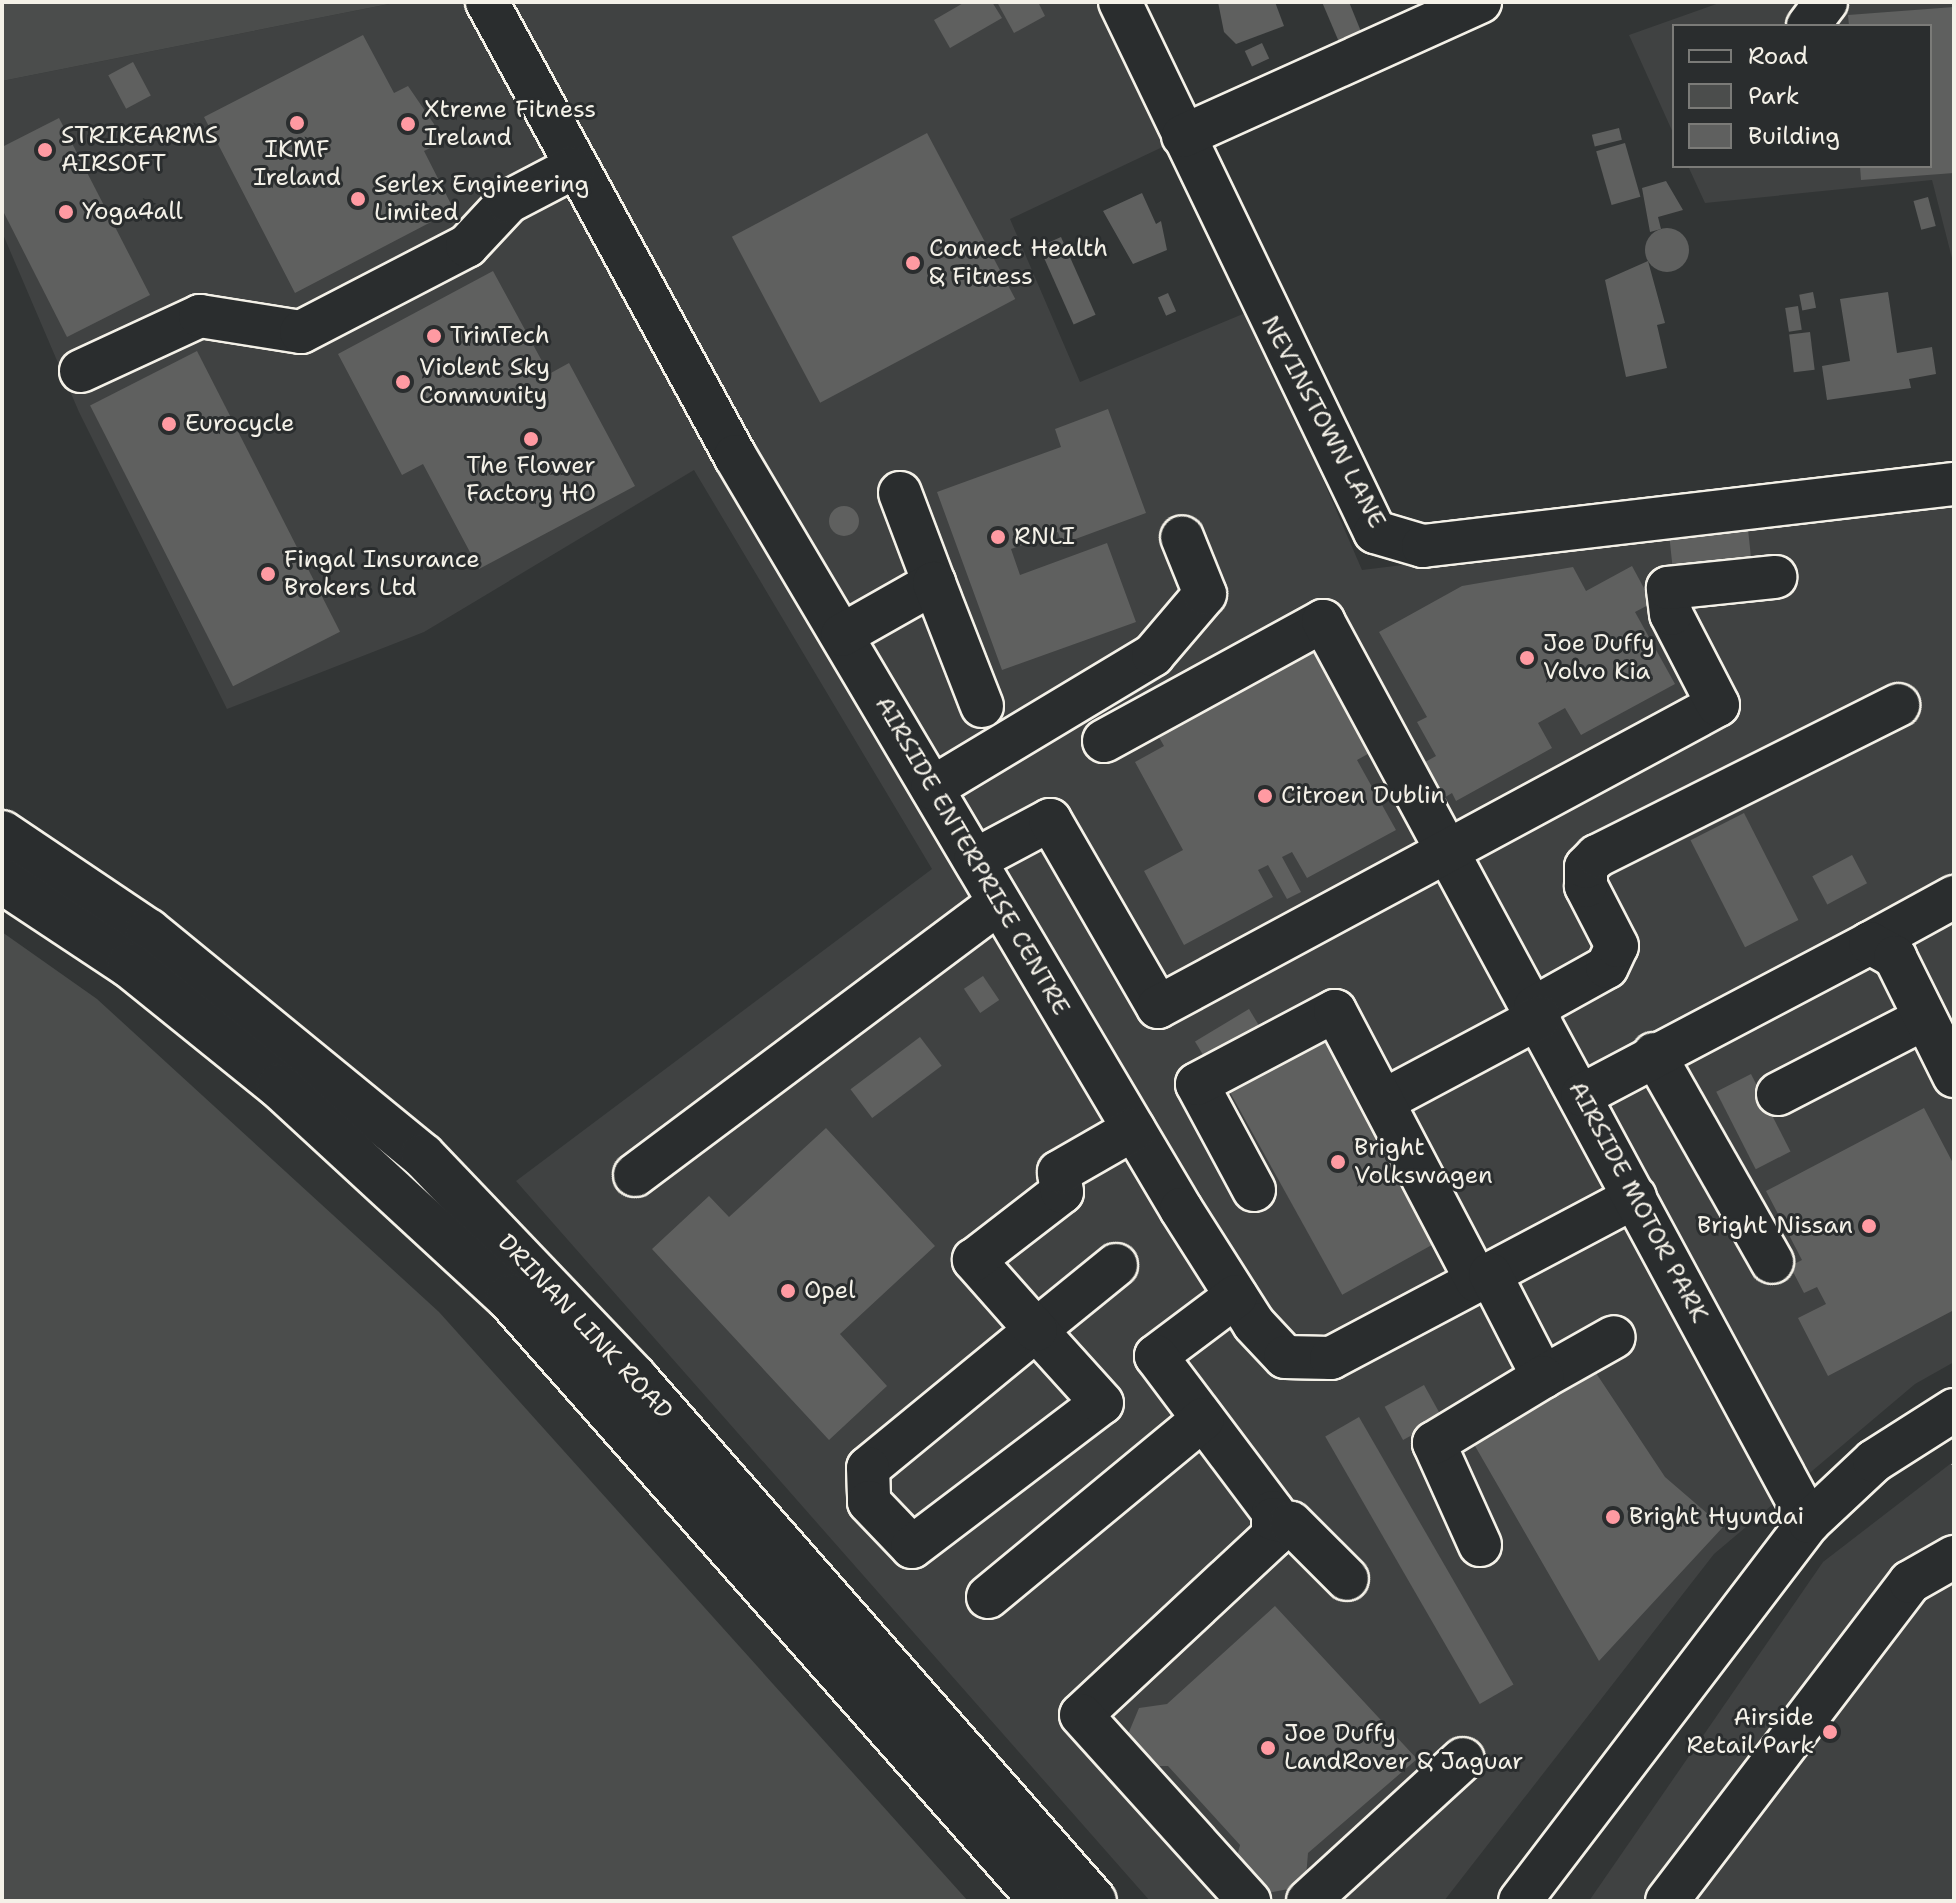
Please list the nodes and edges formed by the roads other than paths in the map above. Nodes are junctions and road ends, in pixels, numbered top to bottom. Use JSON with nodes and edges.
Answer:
{"nodes":[{"id":1,"x":487,"y":2,"type":"edge"},
{"id":2,"x":1120,"y":2,"type":"edge"},
{"id":3,"x":1480,"y":2,"type":"edge"},
{"id":4,"x":1826,"y":2,"type":"edge"},
{"id":5,"x":1810,"y":24,"type":"edge"},
{"id":6,"x":1183,"y":136,"type":"junction"},
{"id":7,"x":573,"y":168,"type":"junction"},
{"id":8,"x":81,"y":371,"type":"dead end"},
{"id":9,"x":1954,"y":484,"type":"edge"},
{"id":10,"x":900,"y":493,"type":"dead end"},
{"id":11,"x":1182,"y":537,"type":"dead end"},
{"id":12,"x":1775,"y":577,"type":"dead end"},
{"id":13,"x":934,"y":583,"type":"junction"},
{"id":14,"x":842,"y":635,"type":"junction"},
{"id":15,"x":1898,"y":705,"type":"dead end"},
{"id":16,"x":982,"y":706,"type":"dead end"},
{"id":17,"x":1104,"y":741,"type":"dead end"},
{"id":18,"x":932,"y":788,"type":"junction"},
{"id":19,"x":2,"y":833,"type":"edge"},
{"id":20,"x":975,"y":860,"type":"junction"},
{"id":21,"x":1459,"y":866,"type":"junction"},
{"id":22,"x":2,"y":881,"type":"edge"},
{"id":23,"x":1954,"y":897,"type":"edge"},
{"id":24,"x":999,"y":903,"type":"junction"},
{"id":25,"x":1870,"y":943,"type":"junction"},
{"id":26,"x":1537,"y":1012,"type":"junction"},
{"id":27,"x":1925,"y":1018,"type":"junction"},
{"id":28,"x":1654,"y":1054,"type":"junction"},
{"id":29,"x":1954,"y":1076,"type":"edge"},
{"id":30,"x":1778,"y":1094,"type":"dead end"},
{"id":31,"x":1582,"y":1095,"type":"junction"},
{"id":32,"x":1383,"y":1101,"type":"junction"},
{"id":33,"x":1134,"y":1129,"type":"junction"},
{"id":34,"x":635,"y":1175,"type":"dead end"},
{"id":35,"x":1254,"y":1190,"type":"dead end"},
{"id":36,"x":1635,"y":1197,"type":"junction"},
{"id":37,"x":1772,"y":1262,"type":"dead end"},
{"id":38,"x":1116,"y":1265,"type":"dead end"},
{"id":39,"x":1484,"y":1277,"type":"junction"},
{"id":40,"x":1236,"y":1296,"type":"junction"},
{"id":41,"x":1036,"y":1330,"type":"junction"},
{"id":42,"x":1614,"y":1337,"type":"dead end"},
{"id":43,"x":1543,"y":1377,"type":"junction"},
{"id":44,"x":1954,"y":1410,"type":"edge"},
{"id":45,"x":1203,"y":1419,"type":"junction"},
{"id":46,"x":1273,"y":1519,"type":"junction"},
{"id":47,"x":1809,"y":1522,"type":"junction"},
{"id":48,"x":1480,"y":1545,"type":"dead end"},
{"id":49,"x":1954,"y":1557,"type":"edge"},
{"id":50,"x":1347,"y":1579,"type":"dead end"},
{"id":51,"x":988,"y":1597,"type":"dead end"},
{"id":52,"x":1463,"y":1759,"type":"dead end"},
{"id":53,"x":1042,"y":1901,"type":"edge"},
{"id":54,"x":1094,"y":1901,"type":"edge"},
{"id":55,"x":1249,"y":1901,"type":"edge"},
{"id":56,"x":1308,"y":1901,"type":"edge"},
{"id":57,"x":1520,"y":1901,"type":"edge"},
{"id":58,"x":1667,"y":1901,"type":"edge"}],
"edges":[{"from":1,"to":7,"type":"street","name":"AIRSIDE ENTERPRISE CENTRE"},
{"from":2,"to":6,"type":"street","name":"NEVINSTOWN LANE"},
{"from":3,"to":6,"type":"street"},
{"from":4,"to":5,"type":"street"},
{"from":6,"to":9,"type":"street","name":"NEVINSTOWN LANE"},
{"from":7,"to":8,"type":"street"},
{"from":7,"to":14,"type":"street","name":"AIRSIDE ENTERPRISE CENTRE"},
{"from":10,"to":13,"type":"street"},
{"from":11,"to":18,"type":"street"},
{"from":12,"to":21,"type":"street"},
{"from":13,"to":14,"type":"street"},
{"from":13,"to":16,"type":"street"},
{"from":14,"to":18,"type":"street","name":"AIRSIDE ENTERPRISE CENTRE"},
{"from":15,"to":26,"type":"street"},
{"from":17,"to":21,"type":"street","name":"AIRSIDE MOTOR PARK"},
{"from":18,"to":20,"type":"street","name":"AIRSIDE ENTERPRISE CENTRE"},
{"from":19,"to":54,"type":"main road","name":"DRINAN LINK ROAD"},
{"from":20,"to":21,"type":"street"},
{"from":20,"to":24,"type":"street","name":"AIRSIDE ENTERPRISE CENTRE"},
{"from":21,"to":26,"type":"street","name":"AIRSIDE MOTOR PARK"},
{"from":22,"to":53,"type":"main road","name":"DRINAN LINK ROAD"},
{"from":23,"to":25,"type":"street"},
{"from":24,"to":33,"type":"street","name":"AIRSIDE ENTERPRISE CENTRE"},
{"from":24,"to":34,"type":"street"},
{"from":25,"to":27,"type":"street"},
{"from":25,"to":28,"type":"street"},
{"from":26,"to":31,"type":"street","name":"AIRSIDE MOTOR PARK"},
{"from":26,"to":32,"type":"street"},
{"from":27,"to":29,"type":"street"},
{"from":27,"to":30,"type":"street"},
{"from":28,"to":31,"type":"street"},
{"from":28,"to":37,"type":"street"},
{"from":31,"to":36,"type":"street","name":"AIRSIDE MOTOR PARK"},
{"from":32,"to":35,"type":"street"},
{"from":32,"to":39,"type":"street"},
{"from":33,"to":40,"type":"street","name":"AIRSIDE ENTERPRISE CENTRE"},
{"from":33,"to":41,"type":"street"},
{"from":36,"to":39,"type":"street","name":"AIRSIDE ENTERPRISE CENTRE"},
{"from":36,"to":47,"type":"street","name":"AIRSIDE MOTOR PARK"},
{"from":38,"to":41,"type":"street"},
{"from":39,"to":40,"type":"street","name":"AIRSIDE ENTERPRISE CENTRE"},
{"from":39,"to":43,"type":"street"},
{"from":40,"to":45,"type":"street"},
{"from":41,"to":41,"type":"street"},
{"from":42,"to":43,"type":"street"},
{"from":43,"to":48,"type":"street"},
{"from":44,"to":47,"type":"street"},
{"from":45,"to":46,"type":"street"},
{"from":45,"to":51,"type":"street"},
{"from":46,"to":50,"type":"street"},
{"from":46,"to":55,"type":"street"},
{"from":47,"to":57,"type":"street"},
{"from":49,"to":58,"type":"street"},
{"from":52,"to":56,"type":"street"}]}
